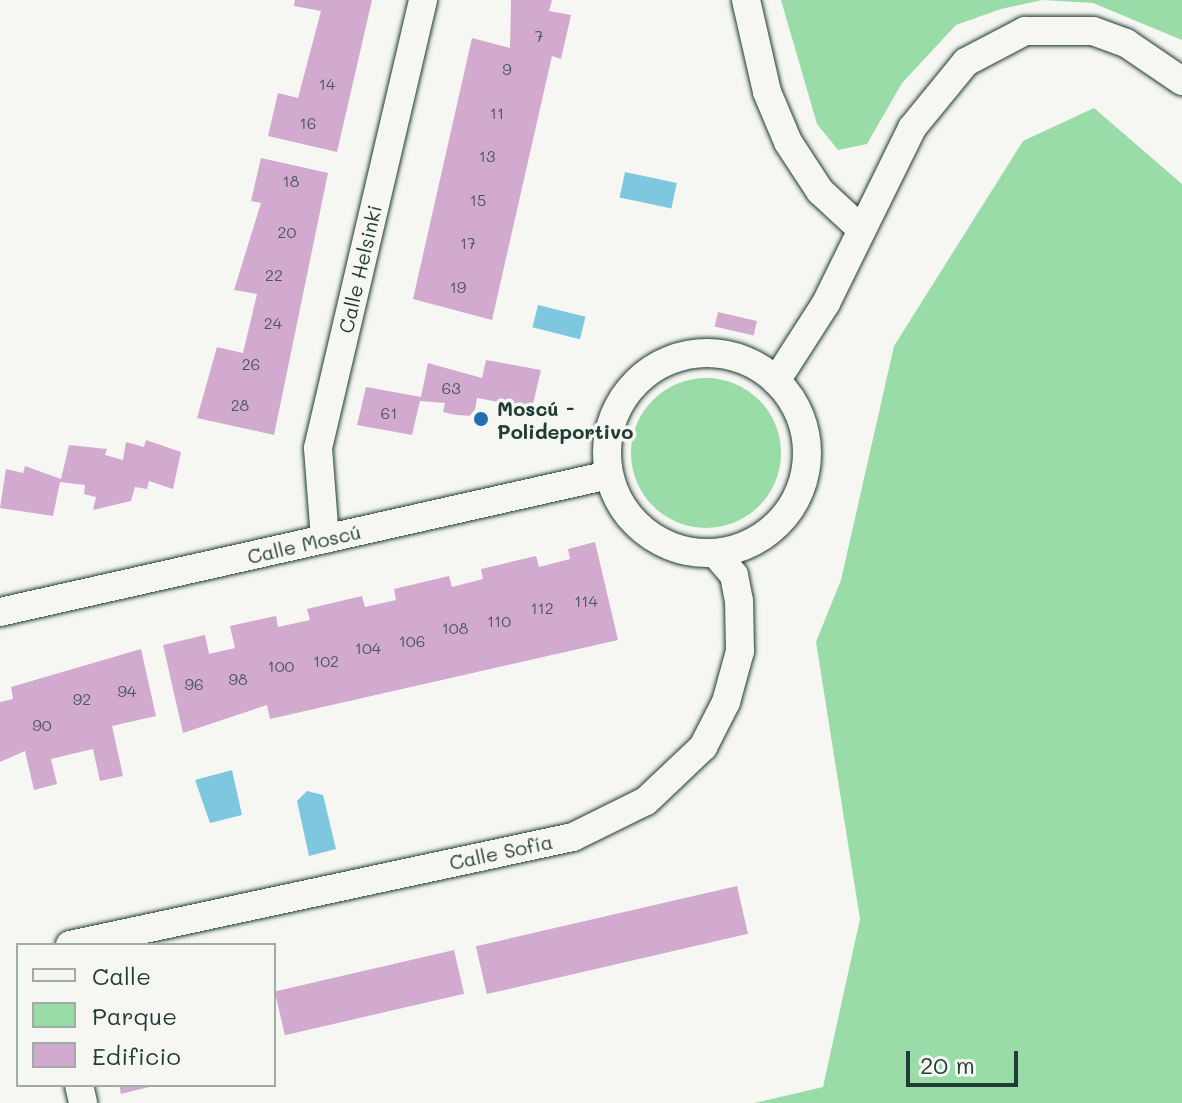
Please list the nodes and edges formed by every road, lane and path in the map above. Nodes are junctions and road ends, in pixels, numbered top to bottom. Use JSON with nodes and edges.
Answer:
{"nodes":[{"id":1,"x":423,"y":0,"type":"edge"},
{"id":2,"x":746,"y":0,"type":"edge"},
{"id":3,"x":1182,"y":81,"type":"edge"},
{"id":4,"x":860,"y":228,"type":"junction"},
{"id":5,"x":776,"y":381,"type":"junction"},
{"id":6,"x":609,"y":475,"type":"junction"},
{"id":7,"x":325,"y":539,"type":"junction"},
{"id":8,"x":716,"y":554,"type":"junction"},
{"id":9,"x":0,"y":612,"type":"edge"},
{"id":10,"x":79,"y":943,"type":"edge"}],
"edges":[{"from":1,"to":7,"type":"street","name":"Calle Helsinki"},
{"from":2,"to":4,"type":"street"},
{"from":3,"to":4,"type":"street"},
{"from":4,"to":5,"type":"street"},
{"from":5,"to":6,"type":"street"},
{"from":5,"to":8,"type":"street"},
{"from":6,"to":7,"type":"street","name":"Calle Moscú"},
{"from":6,"to":8,"type":"street"},
{"from":7,"to":9,"type":"street","name":"Calle Moscú"},
{"from":8,"to":10,"type":"street","name":"Calle Sofía"}]}
